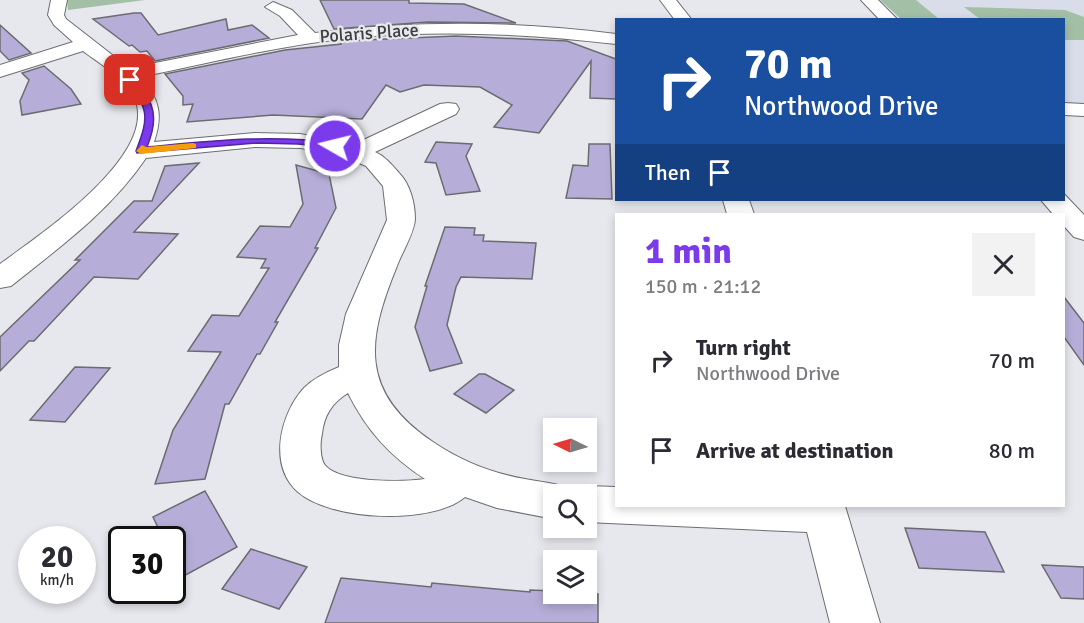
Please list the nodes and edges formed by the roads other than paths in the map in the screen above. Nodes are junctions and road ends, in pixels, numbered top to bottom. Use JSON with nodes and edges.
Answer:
{"nodes":[{"id":1,"x":59,"y":0,"type":"edge"},
{"id":2,"x":668,"y":0,"type":"edge"},
{"id":3,"x":869,"y":0,"type":"edge"},
{"id":4,"x":273,"y":7,"type":"dead end"},
{"id":5,"x":682,"y":18,"type":"edge"},
{"id":6,"x":888,"y":18,"type":"edge"},
{"id":7,"x":310,"y":37,"type":"junction"},
{"id":8,"x":615,"y":39,"type":"edge"},
{"id":9,"x":86,"y":44,"type":"junction"},
{"id":10,"x":0,"y":58,"type":"edge"},
{"id":11,"x":31,"y":61,"type":"junction"},
{"id":12,"x":0,"y":71,"type":"edge"},
{"id":13,"x":124,"y":75,"type":"junction"},
{"id":14,"x":448,"y":109,"type":"dead end"},
{"id":15,"x":1065,"y":109,"type":"edge"},
{"id":16,"x":1084,"y":110,"type":"edge"},
{"id":17,"x":141,"y":151,"type":"junction"},
{"id":18,"x":357,"y":152,"type":"junction"},
{"id":19,"x":1055,"y":201,"type":"edge"},
{"id":20,"x":1084,"y":231,"type":"edge"},
{"id":21,"x":0,"y":279,"type":"edge"},
{"id":22,"x":358,"y":373,"type":"junction"},
{"id":23,"x":460,"y":476,"type":"junction"},
{"id":24,"x":543,"y":500,"type":"edge"},
{"id":25,"x":597,"y":504,"type":"edge"},
{"id":26,"x":615,"y":505,"type":"edge"},
{"id":27,"x":675,"y":507,"type":"edge"},
{"id":28,"x":824,"y":510,"type":"edge"},
{"id":29,"x":855,"y":623,"type":"edge"}],
"edges":[{"from":1,"to":9,"type":"street"},
{"from":2,"to":5,"type":"street"},
{"from":3,"to":6,"type":"street"},
{"from":4,"to":7,"type":"street"},
{"from":7,"to":8,"type":"street","name":"Polaris Place"},
{"from":7,"to":13,"type":"street","name":"Polaris Place"},
{"from":9,"to":11,"type":"street"},
{"from":9,"to":13,"type":"street"},
{"from":10,"to":11,"type":"street"},
{"from":11,"to":12,"type":"street"},
{"from":13,"to":17,"type":"street"},
{"from":14,"to":18,"type":"street"},
{"from":15,"to":16,"type":"street"},
{"from":17,"to":18,"type":"street"},
{"from":17,"to":21,"type":"street"},
{"from":18,"to":22,"type":"street"},
{"from":19,"to":20,"type":"street"},
{"from":22,"to":23,"type":"street"},
{"from":22,"to":23,"type":"street"},
{"from":23,"to":24,"type":"street"},
{"from":25,"to":26,"type":"street"},
{"from":27,"to":28,"type":"street"},
{"from":28,"to":29,"type":"street"}]}
